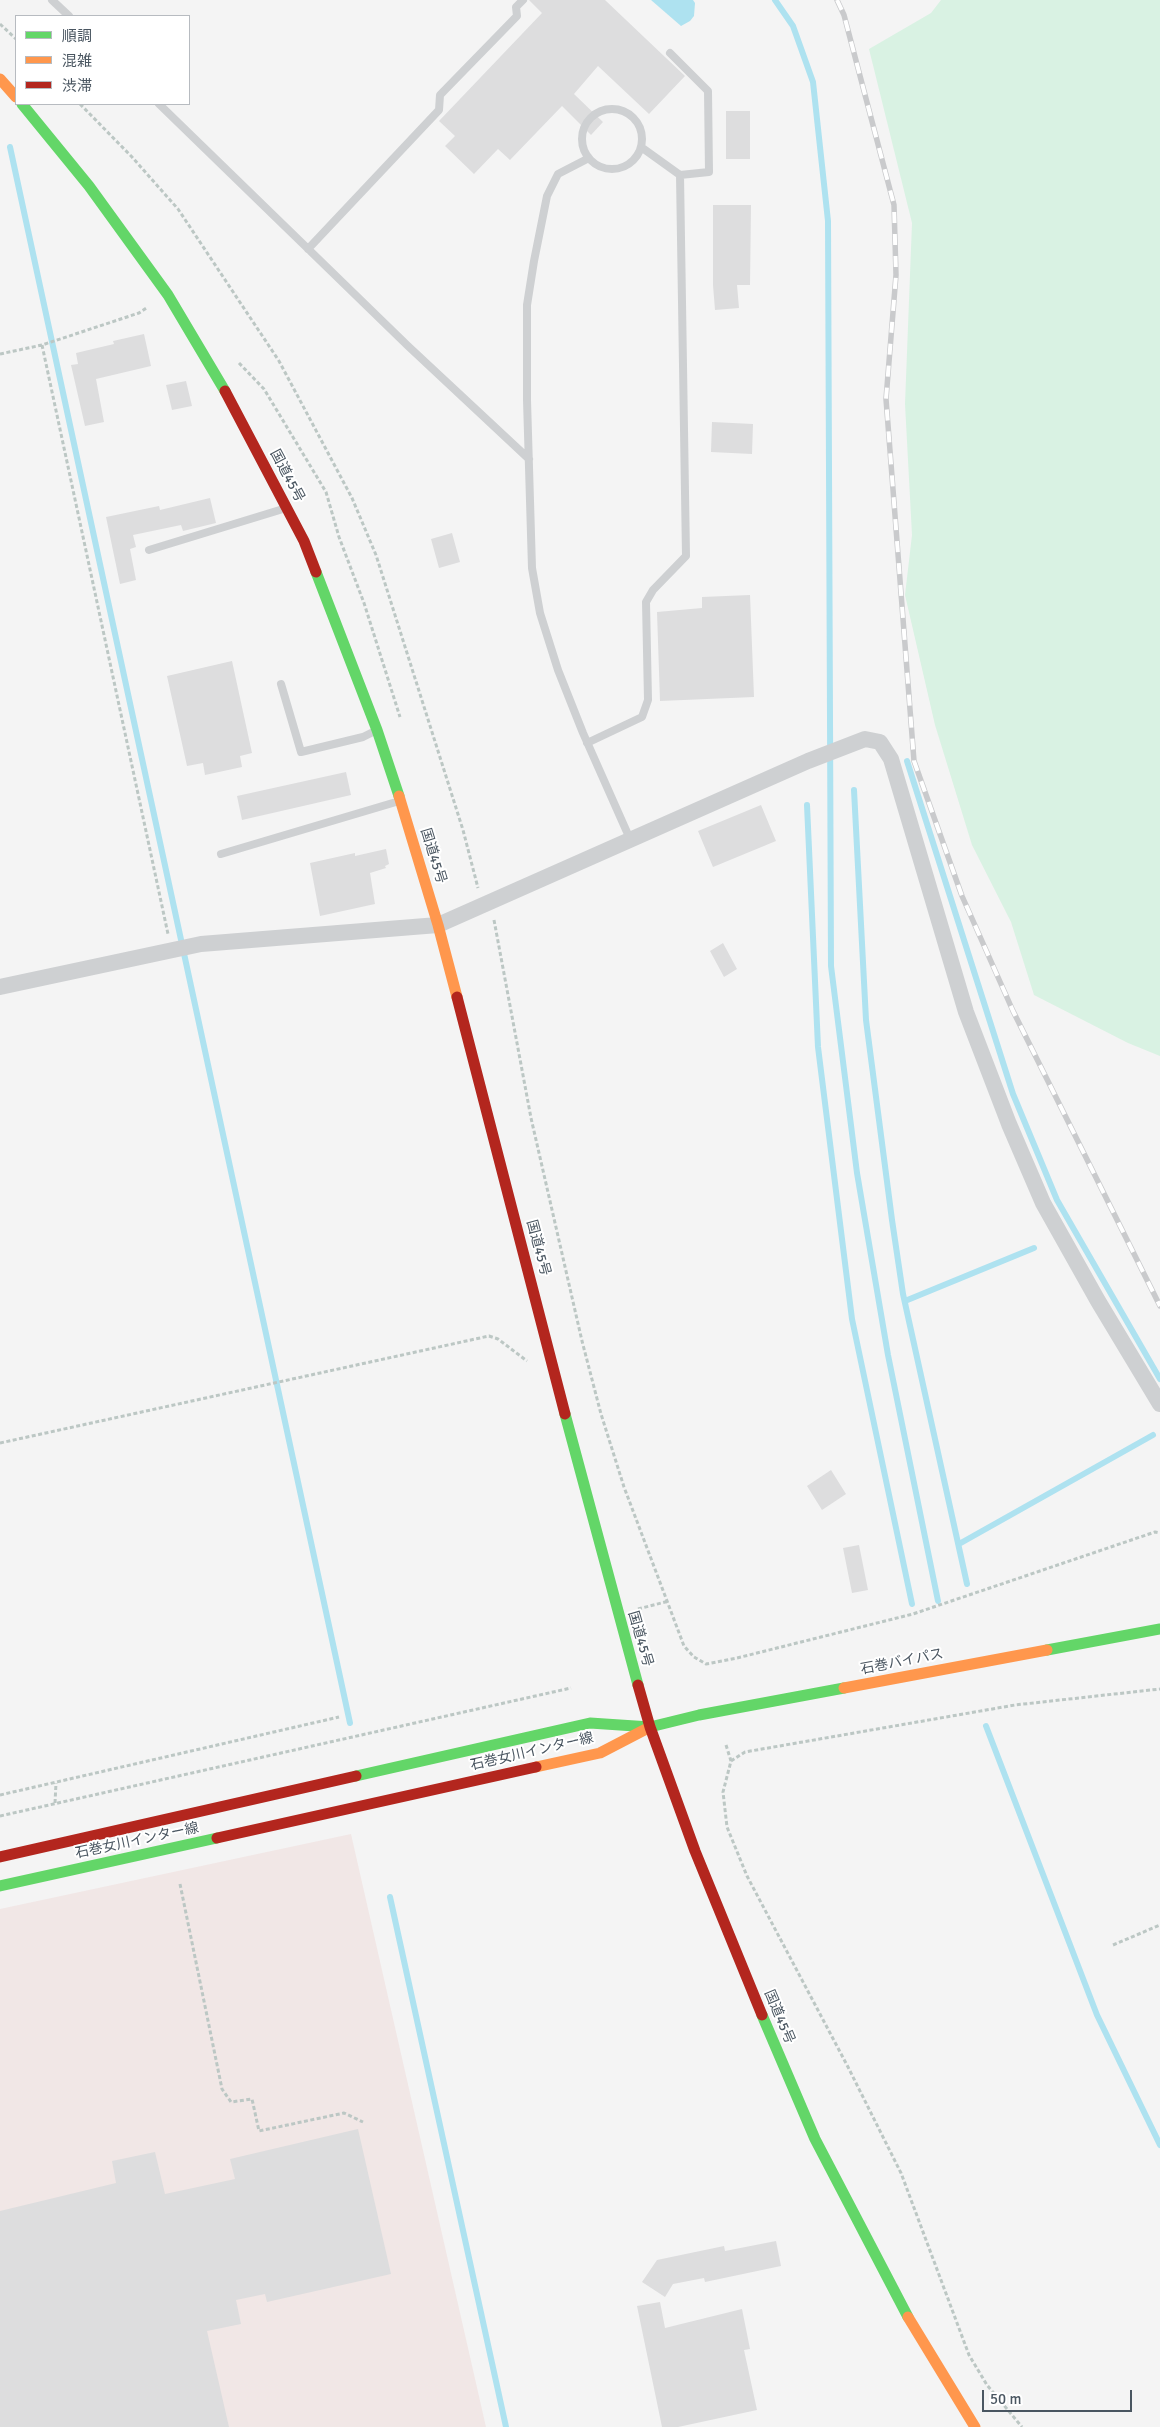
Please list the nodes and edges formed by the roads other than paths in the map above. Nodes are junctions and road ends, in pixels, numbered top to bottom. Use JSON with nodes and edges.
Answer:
{"nodes":[{"id":1,"x":52,"y":0,"type":"edge"},
{"id":2,"x":523,"y":0,"type":"edge"},
{"id":3,"x":67,"y":15,"type":"edge"},
{"id":4,"x":670,"y":53,"type":"dead end"},
{"id":5,"x":0,"y":79,"type":"edge"},
{"id":6,"x":15,"y":96,"type":"edge"},
{"id":7,"x":23,"y":105,"type":"edge"},
{"id":8,"x":160,"y":105,"type":"edge"},
{"id":9,"x":641,"y":147,"type":"junction"},
{"id":10,"x":589,"y":158,"type":"junction"},
{"id":11,"x":680,"y":175,"type":"junction"},
{"id":12,"x":308,"y":249,"type":"junction"},
{"id":13,"x":529,"y":459,"type":"junction"},
{"id":14,"x":287,"y":508,"type":"junction"},
{"id":15,"x":149,"y":550,"type":"dead end"},
{"id":16,"x":281,"y":684,"type":"dead end"},
{"id":17,"x":377,"y":730,"type":"junction"},
{"id":18,"x":587,"y":743,"type":"junction"},
{"id":19,"x":401,"y":802,"type":"junction"},
{"id":20,"x":630,"y":839,"type":"junction"},
{"id":21,"x":221,"y":854,"type":"dead end"},
{"id":22,"x":438,"y":925,"type":"junction"},
{"id":23,"x":0,"y":987,"type":"edge"},
{"id":24,"x":1160,"y":1404,"type":"edge"},
{"id":25,"x":1160,"y":1629,"type":"edge"},
{"id":26,"x":650,"y":1727,"type":"junction"},
{"id":27,"x":0,"y":1857,"type":"edge"},
{"id":28,"x":0,"y":1886,"type":"edge"},
{"id":29,"x":975,"y":2427,"type":"edge"}],
"edges":[{"from":1,"to":3,"type":"lane"},
{"from":2,"to":12,"type":"lane"},
{"from":4,"to":11,"type":"lane"},
{"from":5,"to":6,"type":"main road"},
{"from":7,"to":14,"type":"main road","name":"国道45号"},
{"from":8,"to":12,"type":"lane"},
{"from":9,"to":10,"type":"lane"},
{"from":9,"to":10,"type":"lane"},
{"from":9,"to":11,"type":"lane"},
{"from":10,"to":13,"type":"lane"},
{"from":11,"to":18,"type":"lane"},
{"from":12,"to":13,"type":"lane"},
{"from":13,"to":18,"type":"lane"},
{"from":14,"to":15,"type":"lane"},
{"from":14,"to":17,"type":"main road","name":"国道45号"},
{"from":16,"to":17,"type":"lane"},
{"from":17,"to":19,"type":"main road","name":"国道45号"},
{"from":18,"to":20,"type":"lane"},
{"from":19,"to":21,"type":"lane"},
{"from":19,"to":22,"type":"main road","name":"国道45号"},
{"from":20,"to":22,"type":"street"},
{"from":20,"to":24,"type":"street"},
{"from":22,"to":23,"type":"street"},
{"from":22,"to":26,"type":"main road","name":"国道45号"},
{"from":25,"to":26,"type":"main road","name":"石巻バイパス"},
{"from":26,"to":27,"type":"main road","name":"石巻女川インター線"},
{"from":26,"to":28,"type":"main road","name":"石巻女川インター線"},
{"from":26,"to":29,"type":"main road","name":"国道45号"}]}
